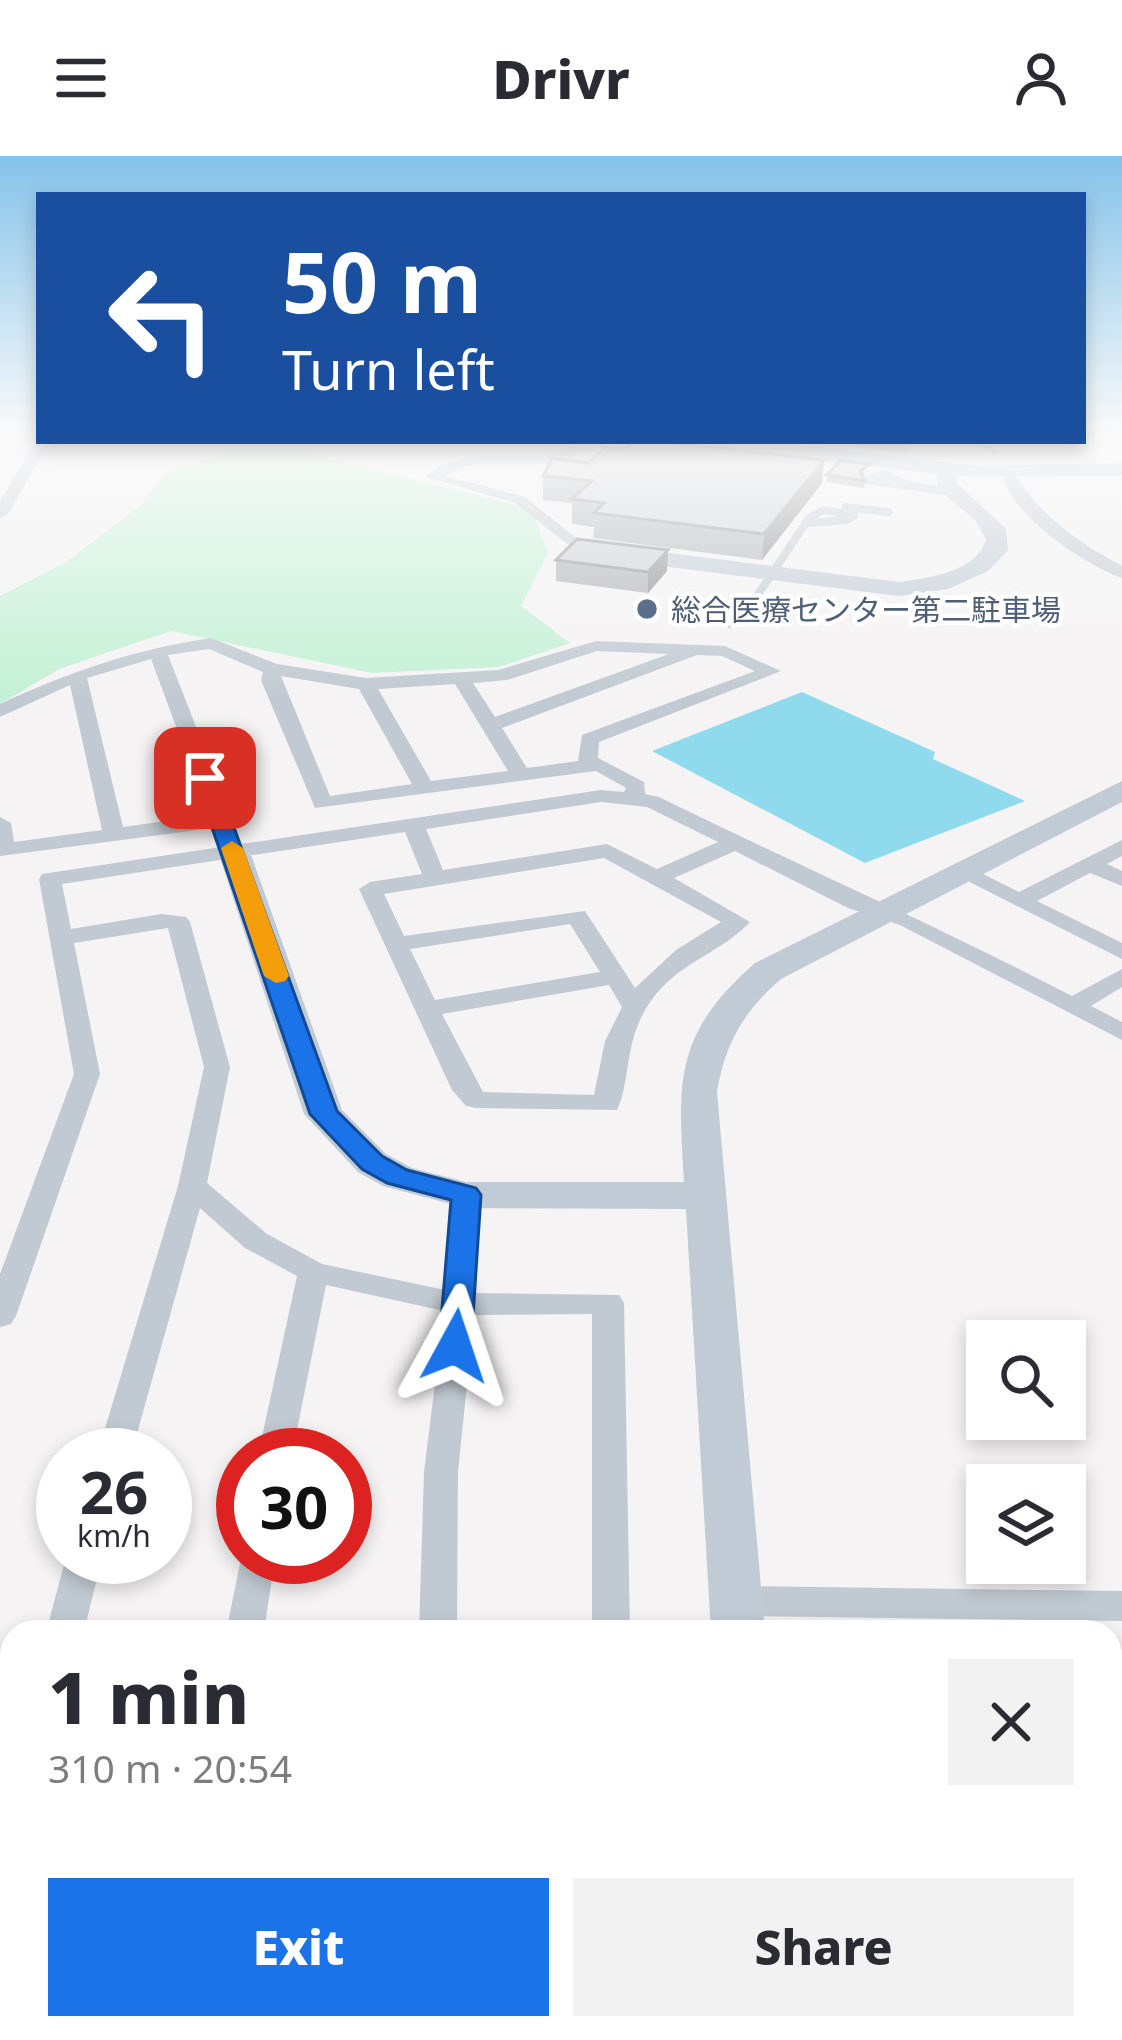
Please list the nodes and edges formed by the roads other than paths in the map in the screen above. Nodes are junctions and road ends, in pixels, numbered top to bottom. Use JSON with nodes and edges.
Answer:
{"nodes":[{"id":1,"x":546,"y":521,"type":"edge"},
{"id":2,"x":811,"y":521,"type":"edge"},
{"id":3,"x":835,"y":521,"type":"edge"},
{"id":4,"x":988,"y":521,"type":"edge"},
{"id":5,"x":1044,"y":521,"type":"edge"},
{"id":6,"x":809,"y":523,"type":"junction"},
{"id":7,"x":579,"y":548,"type":"joint"},
{"id":8,"x":1122,"y":573,"type":"edge"},
{"id":9,"x":773,"y":575,"type":"junction"},
{"id":10,"x":729,"y":624,"type":"dead end"},
{"id":11,"x":700,"y":649,"type":"junction"},
{"id":12,"x":158,"y":651,"type":"junction"},
{"id":13,"x":273,"y":669,"type":"junction"},
{"id":14,"x":77,"y":675,"type":"junction"},
{"id":15,"x":463,"y":682,"type":"junction"},
{"id":16,"x":366,"y":684,"type":"junction"},
{"id":17,"x":0,"y":711,"type":"edge"},
{"id":18,"x":492,"y":725,"type":"junction"},
{"id":19,"x":588,"y":765,"type":"junction"},
{"id":20,"x":521,"y":775,"type":"junction"},
{"id":21,"x":425,"y":789,"type":"junction"},
{"id":22,"x":633,"y":797,"type":"junction"},
{"id":23,"x":1115,"y":800,"type":"edge"},
{"id":24,"x":0,"y":823,"type":"edge"},
{"id":25,"x":413,"y":824,"type":"junction"},
{"id":26,"x":114,"y":834,"type":"junction"},
{"id":27,"x":227,"y":836,"type":"junction"},
{"id":28,"x":733,"y":844,"type":"junction"},
{"id":29,"x":1122,"y":847,"type":"edge"},
{"id":30,"x":1089,"y":864,"type":"junction"},
{"id":31,"x":959,"y":871,"type":"junction"},
{"id":32,"x":657,"y":877,"type":"junction"},
{"id":33,"x":435,"y":878,"type":"junction"},
{"id":34,"x":1122,"y":879,"type":"edge"},
{"id":35,"x":1020,"y":900,"type":"junction"},
{"id":36,"x":882,"y":909,"type":"junction"},
{"id":37,"x":62,"y":938,"type":"junction"},
{"id":38,"x":396,"y":944,"type":"junction"},
{"id":39,"x":1122,"y":952,"type":"edge"},
{"id":40,"x":1122,"y":976,"type":"edge"},
{"id":41,"x":616,"y":977,"type":"junction"},
{"id":42,"x":633,"y":1004,"type":"junction"},
{"id":43,"x":1072,"y":1006,"type":"junction"},
{"id":44,"x":428,"y":1009,"type":"junction"},
{"id":45,"x":1122,"y":1032,"type":"edge"},
{"id":46,"x":192,"y":1186,"type":"junction"},
{"id":47,"x":466,"y":1195,"type":"junction"},
{"id":48,"x":703,"y":1196,"type":"junction"},
{"id":49,"x":313,"y":1273,"type":"junction"},
{"id":50,"x":460,"y":1304,"type":"junction"},
{"id":51,"x":0,"y":1316,"type":"edge"},
{"id":52,"x":122,"y":1428,"type":"edge"},
{"id":53,"x":280,"y":1428,"type":"edge"},
{"id":54,"x":77,"y":1584,"type":"edge"},
{"id":55,"x":252,"y":1584,"type":"edge"},
{"id":56,"x":1122,"y":1606,"type":"edge"},
{"id":57,"x":736,"y":1617,"type":"edge"},
{"id":58,"x":861,"y":1618,"type":"edge"},
{"id":59,"x":1041,"y":1619,"type":"edge"},
{"id":60,"x":68,"y":1620,"type":"edge"},
{"id":61,"x":246,"y":1620,"type":"edge"},
{"id":62,"x":438,"y":1620,"type":"edge"},
{"id":63,"x":611,"y":1620,"type":"edge"}],
"edges":[{"from":1,"to":7,"type":"street"},
{"from":2,"to":6,"type":"lane"},
{"from":3,"to":6,"type":"lane"},
{"from":4,"to":9,"type":"street"},
{"from":5,"to":8,"type":"street"},
{"from":6,"to":9,"type":"lane"},
{"from":7,"to":9,"type":"street"},
{"from":9,"to":10,"type":"lane"},
{"from":11,"to":15,"type":"street"},
{"from":11,"to":18,"type":"street"},
{"from":11,"to":19,"type":"street"},
{"from":12,"to":13,"type":"street"},
{"from":12,"to":14,"type":"street"},
{"from":12,"to":27,"type":"street"},
{"from":13,"to":16,"type":"street"},
{"from":13,"to":21,"type":"street"},
{"from":14,"to":17,"type":"street"},
{"from":14,"to":26,"type":"street"},
{"from":15,"to":16,"type":"street"},
{"from":15,"to":18,"type":"street"},
{"from":16,"to":21,"type":"street"},
{"from":18,"to":20,"type":"street"},
{"from":19,"to":20,"type":"street"},
{"from":19,"to":22,"type":"street"},
{"from":20,"to":21,"type":"street"},
{"from":22,"to":25,"type":"street"},
{"from":22,"to":28,"type":"street"},
{"from":23,"to":31,"type":"street"},
{"from":24,"to":26,"type":"street"},
{"from":25,"to":27,"type":"street"},
{"from":25,"to":33,"type":"street"},
{"from":26,"to":27,"type":"street"},
{"from":27,"to":37,"type":"street"},
{"from":27,"to":47,"type":"street"},
{"from":28,"to":32,"type":"street"},
{"from":28,"to":36,"type":"street"},
{"from":29,"to":30,"type":"street"},
{"from":30,"to":34,"type":"street"},
{"from":30,"to":35,"type":"street"},
{"from":31,"to":35,"type":"street"},
{"from":31,"to":36,"type":"street"},
{"from":32,"to":33,"type":"street"},
{"from":32,"to":42,"type":"street"},
{"from":33,"to":38,"type":"street"},
{"from":35,"to":39,"type":"street"},
{"from":36,"to":43,"type":"street"},
{"from":36,"to":48,"type":"street"},
{"from":37,"to":46,"type":"street"},
{"from":37,"to":51,"type":"street"},
{"from":38,"to":41,"type":"street"},
{"from":38,"to":44,"type":"street"},
{"from":40,"to":43,"type":"street"},
{"from":41,"to":42,"type":"street"},
{"from":41,"to":44,"type":"street"},
{"from":42,"to":44,"type":"street"},
{"from":43,"to":45,"type":"street"},
{"from":46,"to":49,"type":"street"},
{"from":46,"to":52,"type":"street"},
{"from":47,"to":48,"type":"street"},
{"from":47,"to":50,"type":"street"},
{"from":48,"to":57,"type":"street"},
{"from":49,"to":50,"type":"street"},
{"from":49,"to":53,"type":"street"},
{"from":50,"to":62,"type":"street"},
{"from":50,"to":63,"type":"street"},
{"from":54,"to":60,"type":"street"},
{"from":55,"to":61,"type":"street"},
{"from":56,"to":59,"type":"street"},
{"from":57,"to":58,"type":"street"},
{"from":58,"to":59,"type":"street"}]}
